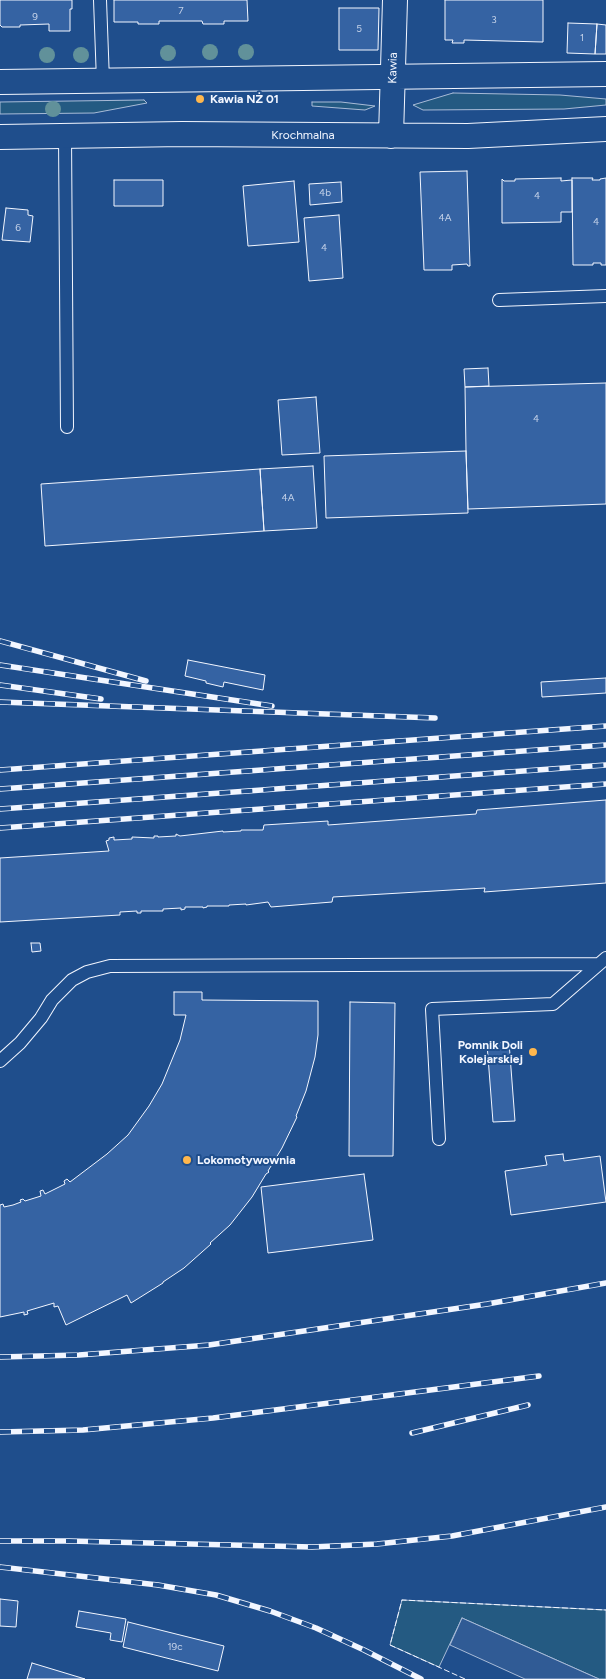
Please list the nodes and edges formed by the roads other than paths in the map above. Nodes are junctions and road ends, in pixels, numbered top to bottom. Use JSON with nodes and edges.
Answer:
{"nodes":[{"id":1,"x":100,"y":0,"type":"edge"},
{"id":2,"x":394,"y":0,"type":"edge"},
{"id":3,"x":606,"y":74,"type":"edge"},
{"id":4,"x":393,"y":76,"type":"junction"},
{"id":5,"x":102,"y":81,"type":"junction"},
{"id":6,"x":0,"y":82,"type":"edge"},
{"id":7,"x":606,"y":130,"type":"edge"},
{"id":8,"x":65,"y":135,"type":"junction"},
{"id":9,"x":391,"y":136,"type":"junction"},
{"id":10,"x":0,"y":137,"type":"edge"},
{"id":11,"x":606,"y":296,"type":"edge"},
{"id":12,"x":499,"y":300,"type":"dead end"},
{"id":13,"x":67,"y":427,"type":"dead end"},
{"id":14,"x":602,"y":961,"type":"edge"},
{"id":15,"x":0,"y":1061,"type":"edge"},
{"id":16,"x":439,"y":1139,"type":"dead end"}],
"edges":[{"from":1,"to":5,"type":"lane"},
{"from":2,"to":4,"type":"street","name":"Kawia"},
{"from":3,"to":4,"type":"street"},
{"from":4,"to":5,"type":"street"},
{"from":4,"to":9,"type":"street","name":"Kawia"},
{"from":5,"to":6,"type":"street"},
{"from":7,"to":9,"type":"street","name":"Krochmalna"},
{"from":8,"to":9,"type":"street","name":"Krochmalna"},
{"from":8,"to":10,"type":"street","name":"Krochmalna"},
{"from":8,"to":13,"type":"lane"},
{"from":11,"to":12,"type":"lane"},
{"from":14,"to":15,"type":"lane"},
{"from":14,"to":16,"type":"lane"}]}
